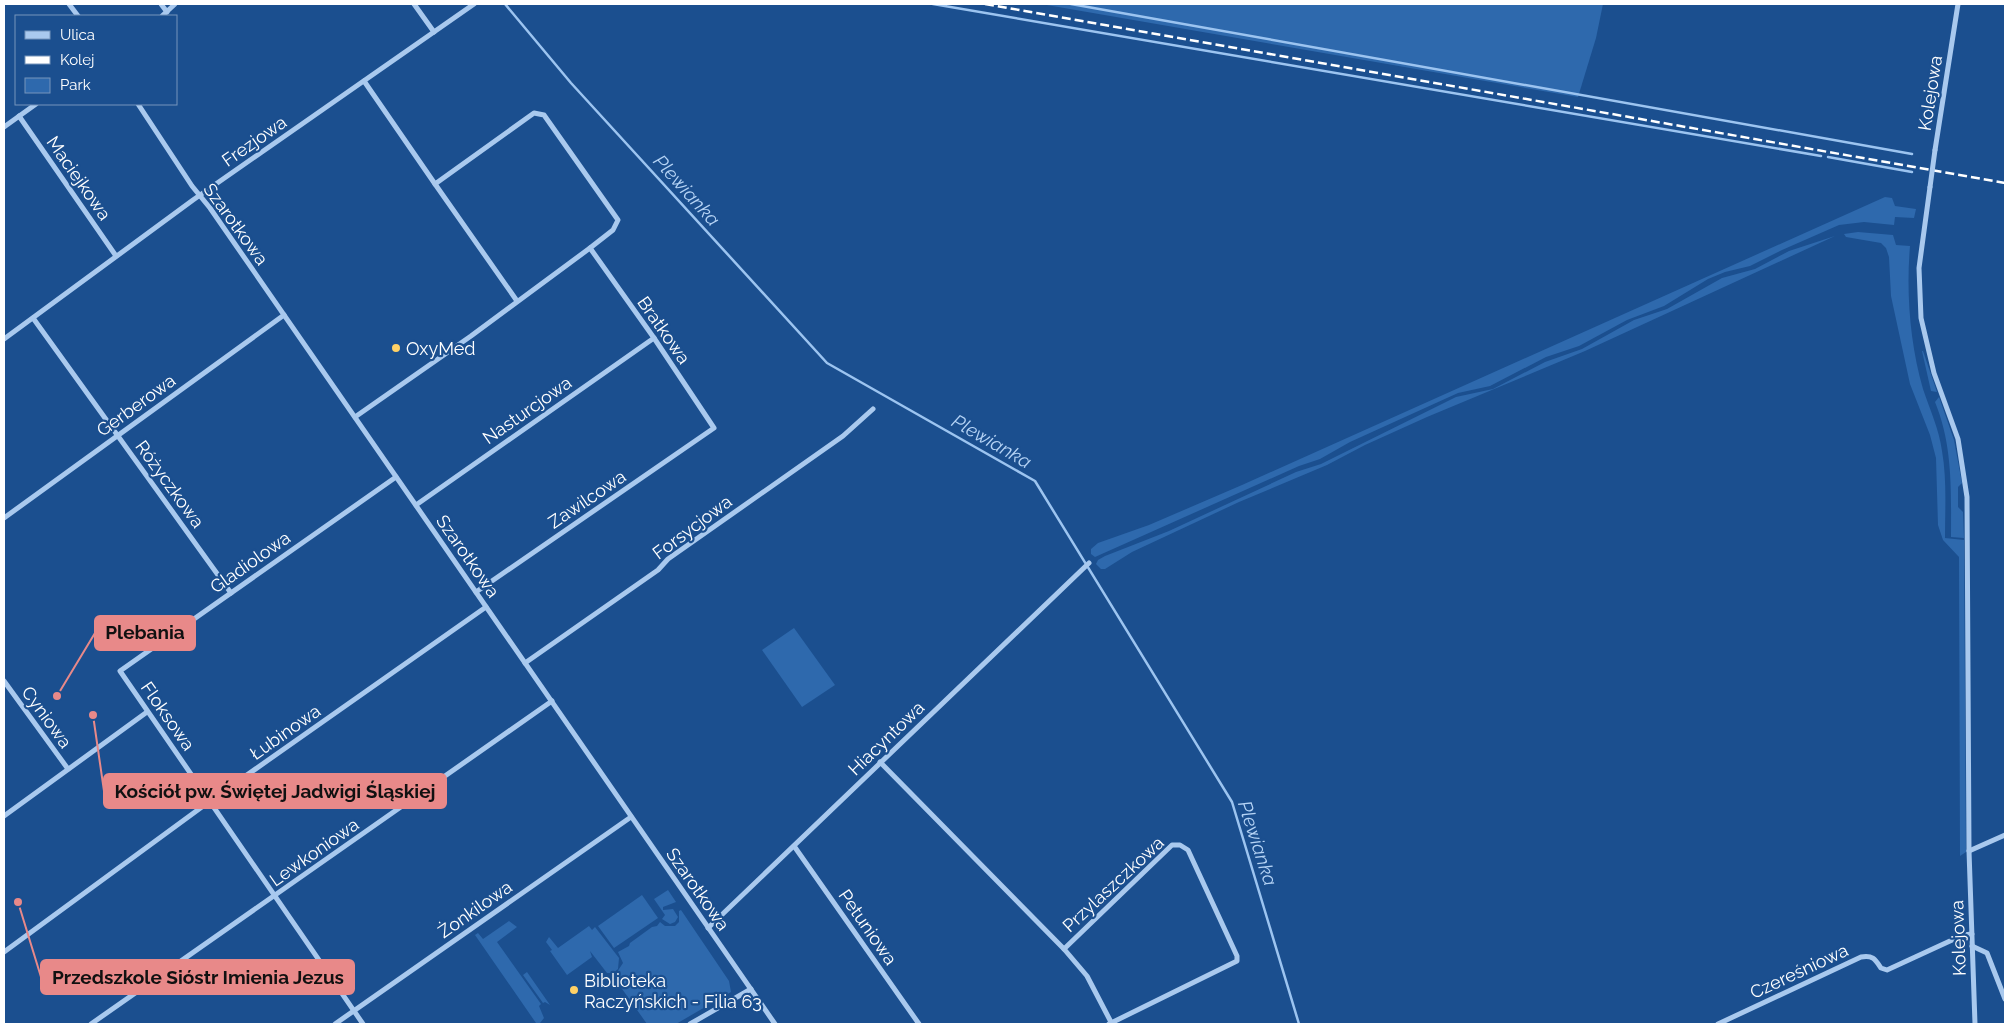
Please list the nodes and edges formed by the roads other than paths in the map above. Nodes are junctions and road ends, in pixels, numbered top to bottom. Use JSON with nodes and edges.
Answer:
{"nodes":[{"id":1,"x":69,"y":4,"type":"edge"},
{"id":2,"x":162,"y":4,"type":"edge"},
{"id":3,"x":175,"y":4,"type":"edge"},
{"id":4,"x":414,"y":4,"type":"edge"},
{"id":5,"x":474,"y":4,"type":"edge"},
{"id":6,"x":1958,"y":4,"type":"edge"},
{"id":7,"x":167,"y":12,"type":"junction"},
{"id":8,"x":77,"y":15,"type":"edge"},
{"id":9,"x":163,"y":15,"type":"edge"},
{"id":10,"x":434,"y":32,"type":"junction"},
{"id":11,"x":364,"y":81,"type":"junction"},
{"id":12,"x":35,"y":105,"type":"edge"},
{"id":13,"x":139,"y":105,"type":"edge"},
{"id":14,"x":19,"y":116,"type":"junction"},
{"id":15,"x":4,"y":127,"type":"edge"},
{"id":16,"x":435,"y":184,"type":"junction"},
{"id":17,"x":200,"y":196,"type":"junction"},
{"id":18,"x":590,"y":248,"type":"junction"},
{"id":19,"x":116,"y":256,"type":"junction"},
{"id":20,"x":517,"y":301,"type":"junction"},
{"id":21,"x":284,"y":315,"type":"junction"},
{"id":22,"x":33,"y":318,"type":"junction"},
{"id":23,"x":654,"y":338,"type":"junction"},
{"id":24,"x":4,"y":339,"type":"edge"},
{"id":25,"x":872,"y":409,"type":"dead end"},
{"id":26,"x":355,"y":417,"type":"junction"},
{"id":27,"x":714,"y":428,"type":"joint"},
{"id":28,"x":118,"y":435,"type":"junction"},
{"id":29,"x":396,"y":477,"type":"junction"},
{"id":30,"x":416,"y":505,"type":"junction"},
{"id":31,"x":4,"y":518,"type":"edge"},
{"id":32,"x":1089,"y":563,"type":"dead end"},
{"id":33,"x":476,"y":592,"type":"junction"},
{"id":34,"x":231,"y":593,"type":"junction"},
{"id":35,"x":486,"y":607,"type":"junction"},
{"id":36,"x":525,"y":663,"type":"junction"},
{"id":37,"x":120,"y":671,"type":"joint"},
{"id":38,"x":4,"y":681,"type":"edge"},
{"id":39,"x":552,"y":702,"type":"junction"},
{"id":40,"x":147,"y":712,"type":"junction"},
{"id":41,"x":880,"y":762,"type":"junction"},
{"id":42,"x":68,"y":769,"type":"junction"},
{"id":43,"x":210,"y":801,"type":"junction"},
{"id":44,"x":4,"y":816,"type":"edge"},
{"id":45,"x":631,"y":817,"type":"junction"},
{"id":46,"x":2005,"y":835,"type":"edge"},
{"id":47,"x":794,"y":846,"type":"junction"},
{"id":48,"x":1969,"y":851,"type":"junction"},
{"id":49,"x":274,"y":897,"type":"junction"},
{"id":50,"x":708,"y":928,"type":"junction"},
{"id":51,"x":1972,"y":934,"type":"junction"},
{"id":52,"x":1972,"y":946,"type":"junction"},
{"id":53,"x":1064,"y":949,"type":"junction"},
{"id":54,"x":4,"y":952,"type":"edge"},
{"id":55,"x":751,"y":989,"type":"junction"},
{"id":56,"x":2005,"y":999,"type":"edge"},
{"id":57,"x":354,"y":1011,"type":"junction"},
{"id":58,"x":91,"y":1024,"type":"edge"},
{"id":59,"x":335,"y":1024,"type":"edge"},
{"id":60,"x":363,"y":1024,"type":"edge"},
{"id":61,"x":690,"y":1024,"type":"edge"},
{"id":62,"x":775,"y":1024,"type":"edge"},
{"id":63,"x":919,"y":1024,"type":"edge"},
{"id":64,"x":1111,"y":1024,"type":"edge"},
{"id":65,"x":1718,"y":1024,"type":"edge"},
{"id":66,"x":1975,"y":1024,"type":"edge"}],
"edges":[{"from":1,"to":8,"type":"street"},
{"from":2,"to":7,"type":"street"},
{"from":3,"to":7,"type":"street"},
{"from":4,"to":10,"type":"street"},
{"from":5,"to":10,"type":"street","name":"Frezjowa"},
{"from":6,"to":48,"type":"street","name":"Kolejowa","bridge":true},
{"from":7,"to":9,"type":"street"},
{"from":10,"to":11,"type":"street","name":"Frezjowa"},
{"from":11,"to":16,"type":"street"},
{"from":11,"to":17,"type":"street","name":"Frezjowa"},
{"from":12,"to":14,"type":"street"},
{"from":13,"to":17,"type":"street","name":"Szarotkowa"},
{"from":14,"to":15,"type":"street"},
{"from":14,"to":19,"type":"street","name":"Maciejkowa"},
{"from":16,"to":18,"type":"street"},
{"from":16,"to":20,"type":"street"},
{"from":17,"to":19,"type":"street","name":"Frezjowa"},
{"from":17,"to":21,"type":"street","name":"Szarotkowa"},
{"from":18,"to":20,"type":"street"},
{"from":18,"to":23,"type":"street","name":"Bratkowa"},
{"from":19,"to":22,"type":"street","name":"Frezjowa"},
{"from":20,"to":26,"type":"street"},
{"from":21,"to":26,"type":"street","name":"Szarotkowa"},
{"from":21,"to":28,"type":"street","name":"Gerberowa"},
{"from":22,"to":24,"type":"street","name":"Frezjowa"},
{"from":22,"to":28,"type":"street","name":"Różyczkowa"},
{"from":23,"to":27,"type":"street","name":"Bratkowa"},
{"from":23,"to":30,"type":"street","name":"Nasturcjowa"},
{"from":25,"to":36,"type":"street","name":"Forsycjowa"},
{"from":26,"to":29,"type":"street","name":"Szarotkowa"},
{"from":27,"to":33,"type":"street","name":"Zawilcowa"},
{"from":28,"to":31,"type":"street","name":"Gerberowa"},
{"from":28,"to":34,"type":"street","name":"Różyczkowa"},
{"from":29,"to":30,"type":"street","name":"Szarotkowa"},
{"from":29,"to":34,"type":"street","name":"Gladiolowa"},
{"from":30,"to":33,"type":"street","name":"Szarotkowa"},
{"from":32,"to":41,"type":"street","name":"Hiacyntowa"},
{"from":33,"to":35,"type":"street","name":"Szarotkowa"},
{"from":34,"to":37,"type":"street","name":"Gladiolowa"},
{"from":35,"to":36,"type":"street","name":"Szarotkowa"},
{"from":35,"to":43,"type":"street","name":"Łubinowa"},
{"from":36,"to":39,"type":"street","name":"Szarotkowa"},
{"from":37,"to":40,"type":"street","name":"Floksowa"},
{"from":38,"to":42,"type":"street","name":"Cyniowa"},
{"from":39,"to":45,"type":"street","name":"Szarotkowa"},
{"from":39,"to":49,"type":"street","name":"Lewkoniowa"},
{"from":40,"to":42,"type":"street"},
{"from":40,"to":43,"type":"street","name":"Floksowa"},
{"from":41,"to":47,"type":"street","name":"Hiacyntowa"},
{"from":41,"to":53,"type":"street","name":"Przylaszczkowa"},
{"from":42,"to":44,"type":"street"},
{"from":43,"to":49,"type":"street","name":"Floksowa"},
{"from":43,"to":54,"type":"street","name":"Łubinowa"},
{"from":45,"to":50,"type":"street","name":"Szarotkowa"},
{"from":45,"to":57,"type":"street","name":"Żonkilowa"},
{"from":46,"to":48,"type":"street"},
{"from":47,"to":50,"type":"street","name":"Hiacyntowa"},
{"from":47,"to":63,"type":"street","name":"Petuniowa"},
{"from":48,"to":51,"type":"street","name":"Kolejowa"},
{"from":49,"to":57,"type":"street","name":"Floksowa"},
{"from":49,"to":58,"type":"street","name":"Lewkoniowa"},
{"from":50,"to":55,"type":"street","name":"Szarotkowa"},
{"from":51,"to":52,"type":"street","name":"Kolejowa"},
{"from":51,"to":65,"type":"street","name":"Czereśniowa"},
{"from":52,"to":56,"type":"street"},
{"from":52,"to":66,"type":"street","name":"Kolejowa"},
{"from":53,"to":64,"type":"street","name":"Przylaszczkowa"},
{"from":53,"to":64,"type":"street","name":"Przylaszczkowa"},
{"from":55,"to":61,"type":"street"},
{"from":55,"to":62,"type":"street","name":"Szarotkowa"},
{"from":57,"to":59,"type":"street","name":"Żonkilowa"},
{"from":57,"to":60,"type":"street","name":"Floksowa"}]}
